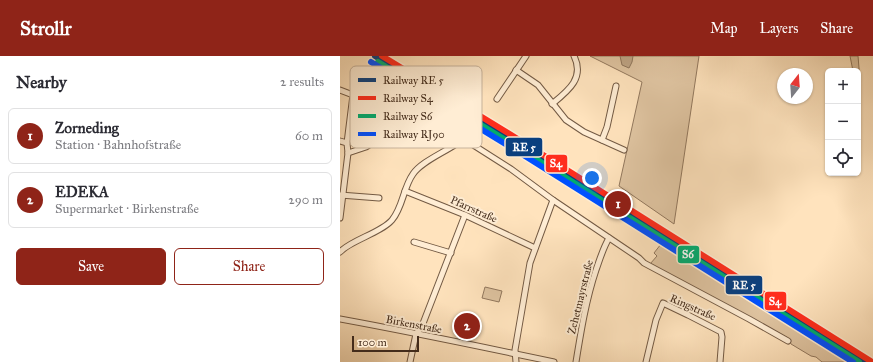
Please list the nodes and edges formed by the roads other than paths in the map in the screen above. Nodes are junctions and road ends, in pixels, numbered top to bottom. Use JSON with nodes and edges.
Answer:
{"nodes":[{"id":1,"x":526,"y":56,"type":"edge"},
{"id":2,"x":574,"y":56,"type":"edge"},
{"id":3,"x":516,"y":70,"type":"junction"},
{"id":4,"x":616,"y":86,"type":"dead end"},
{"id":5,"x":340,"y":90,"type":"edge"},
{"id":6,"x":350,"y":94,"type":"edge"},
{"id":7,"x":497,"y":99,"type":"dead end"},
{"id":8,"x":552,"y":104,"type":"junction"},
{"id":9,"x":350,"y":124,"type":"edge"},
{"id":10,"x":602,"y":140,"type":"junction"},
{"id":11,"x":340,"y":141,"type":"edge"},
{"id":12,"x":348,"y":143,"type":"junction"},
{"id":13,"x":363,"y":148,"type":"edge"},
{"id":14,"x":450,"y":148,"type":"edge"},
{"id":15,"x":478,"y":148,"type":"edge"},
{"id":16,"x":624,"y":150,"type":"dead end"},
{"id":17,"x":348,"y":153,"type":"junction"},
{"id":18,"x":405,"y":191,"type":"junction"},
{"id":19,"x":342,"y":195,"type":"edge"},
{"id":20,"x":379,"y":198,"type":"dead end"},
{"id":21,"x":553,"y":200,"type":"junction"},
{"id":22,"x":465,"y":215,"type":"junction"},
{"id":23,"x":340,"y":218,"type":"edge"},
{"id":24,"x":609,"y":238,"type":"junction"},
{"id":25,"x":414,"y":242,"type":"dead end"},
{"id":26,"x":535,"y":248,"type":"junction"},
{"id":27,"x":341,"y":250,"type":"edge"},
{"id":28,"x":451,"y":253,"type":"junction"},
{"id":29,"x":340,"y":319,"type":"edge"},
{"id":30,"x":416,"y":334,"type":"junction"},
{"id":31,"x":788,"y":341,"type":"dead end"},
{"id":32,"x":515,"y":354,"type":"junction"},
{"id":33,"x":410,"y":362,"type":"edge"},
{"id":34,"x":516,"y":362,"type":"edge"},
{"id":35,"x":554,"y":362,"type":"edge"},
{"id":36,"x":576,"y":362,"type":"edge"},
{"id":37,"x":646,"y":362,"type":"edge"},
{"id":38,"x":720,"y":362,"type":"edge"}],
"edges":[{"from":1,"to":3,"type":"street"},
{"from":2,"to":8,"type":"street"},
{"from":3,"to":7,"type":"street"},
{"from":3,"to":8,"type":"street"},
{"from":4,"to":10,"type":"street"},
{"from":5,"to":6,"type":"street"},
{"from":8,"to":10,"type":"street"},
{"from":9,"to":12,"type":"street"},
{"from":10,"to":16,"type":"street"},
{"from":11,"to":12,"type":"street"},
{"from":12,"to":17,"type":"street"},
{"from":13,"to":17,"type":"street"},
{"from":14,"to":18,"type":"street"},
{"from":15,"to":21,"type":"street"},
{"from":17,"to":19,"type":"street"},
{"from":18,"to":22,"type":"street","name":"Pfarrstraße"},
{"from":18,"to":27,"type":"street"},
{"from":19,"to":20,"type":"street"},
{"from":19,"to":23,"type":"street"},
{"from":21,"to":24,"type":"street"},
{"from":21,"to":26,"type":"street"},
{"from":22,"to":26,"type":"street","name":"Pfarrstraße"},
{"from":22,"to":28,"type":"street"},
{"from":24,"to":31,"type":"street"},
{"from":24,"to":36,"type":"street","name":"Zehetmayrstraße"},
{"from":25,"to":28,"type":"street"},
{"from":26,"to":32,"type":"street"},
{"from":28,"to":30,"type":"street"},
{"from":29,"to":30,"type":"street","name":"Birkenstraße"},
{"from":30,"to":32,"type":"street","name":"Birkenstraße"},
{"from":30,"to":33,"type":"street"},
{"from":32,"to":34,"type":"street"},
{"from":32,"to":35,"type":"street","name":"Birkenstraße"},
{"from":37,"to":38,"type":"street","name":"Ringstraße"}]}
